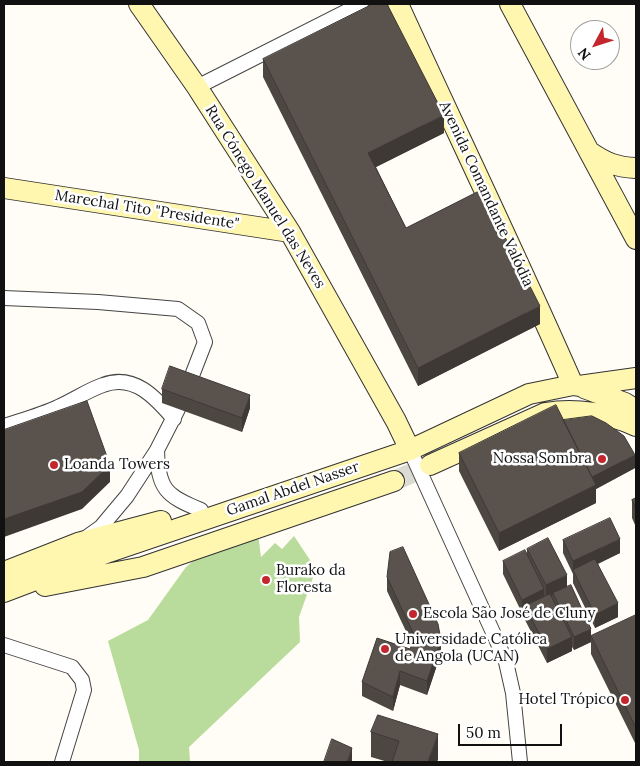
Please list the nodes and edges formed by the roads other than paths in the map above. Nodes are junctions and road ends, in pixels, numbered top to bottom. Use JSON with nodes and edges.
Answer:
{"nodes":[{"id":1,"x":139,"y":4,"type":"edge"},
{"id":2,"x":361,"y":4,"type":"edge"},
{"id":3,"x":398,"y":4,"type":"edge"},
{"id":4,"x":510,"y":4,"type":"edge"},
{"id":5,"x":197,"y":87,"type":"junction"},
{"id":6,"x":590,"y":152,"type":"junction"},
{"id":7,"x":636,"y":168,"type":"edge"},
{"id":8,"x":4,"y":188,"type":"edge"},
{"id":9,"x":290,"y":232,"type":"junction"},
{"id":10,"x":636,"y":236,"type":"edge"},
{"id":11,"x":4,"y":298,"type":"edge"},
{"id":12,"x":636,"y":378,"type":"edge"},
{"id":13,"x":576,"y":385,"type":"junction"},
{"id":14,"x":188,"y":386,"type":"edge"},
{"id":15,"x":636,"y":410,"type":"edge"},
{"id":16,"x":4,"y":426,"type":"edge"},
{"id":17,"x":636,"y":426,"type":"edge"},
{"id":18,"x":407,"y":445,"type":"junction"},
{"id":19,"x":157,"y":450,"type":"junction"},
{"id":20,"x":430,"y":465,"type":"tunnel mouth"},
{"id":21,"x":394,"y":481,"type":"tunnel mouth"},
{"id":22,"x":201,"y":510,"type":"junction"},
{"id":23,"x":78,"y":544,"type":"junction"},
{"id":24,"x":4,"y":572,"type":"edge"},
{"id":25,"x":4,"y":593,"type":"edge"},
{"id":26,"x":4,"y":644,"type":"edge"},
{"id":27,"x":62,"y":762,"type":"edge"},
{"id":28,"x":520,"y":762,"type":"edge"}],
"edges":[{"from":1,"to":5,"type":"main road","name":"Rua Cónego Manuel das Neves"},
{"from":2,"to":5,"type":"street"},
{"from":3,"to":13,"type":"main road","name":"Avenida Comandante Valódia"},
{"from":4,"to":6,"type":"main road"},
{"from":5,"to":9,"type":"main road","name":"Rua Cónego Manuel das Neves"},
{"from":6,"to":7,"type":"main road"},
{"from":6,"to":10,"type":"main road"},
{"from":8,"to":9,"type":"main road","name":"Marechal Tito \"Presidente\""},
{"from":9,"to":18,"type":"main road","name":"Rua Cónego Manuel das Neves"},
{"from":11,"to":14,"type":"street"},
{"from":12,"to":13,"type":"main road","name":"Gamal Abdel Nasser"},
{"from":13,"to":15,"type":"main road"},
{"from":13,"to":18,"type":"main road","name":"Gamal Abdel Nasser"},
{"from":16,"to":19,"type":"street"},
{"from":17,"to":20,"type":"main road"},
{"from":18,"to":22,"type":"main road","name":"Gamal Abdel Nasser"},
{"from":18,"to":25,"type":"main road","name":"Gamal Abdel Nasser"},
{"from":18,"to":28,"type":"street"},
{"from":19,"to":22,"type":"street"},
{"from":19,"to":23,"type":"street"},
{"from":21,"to":25,"type":"main road","name":"Gamal Abdel Nasser"},
{"from":22,"to":23,"type":"main road","name":"Gamal Abdel Nasser"},
{"from":23,"to":24,"type":"main road","name":"Gamal Abdel Nasser"},
{"from":26,"to":27,"type":"street"}]}
